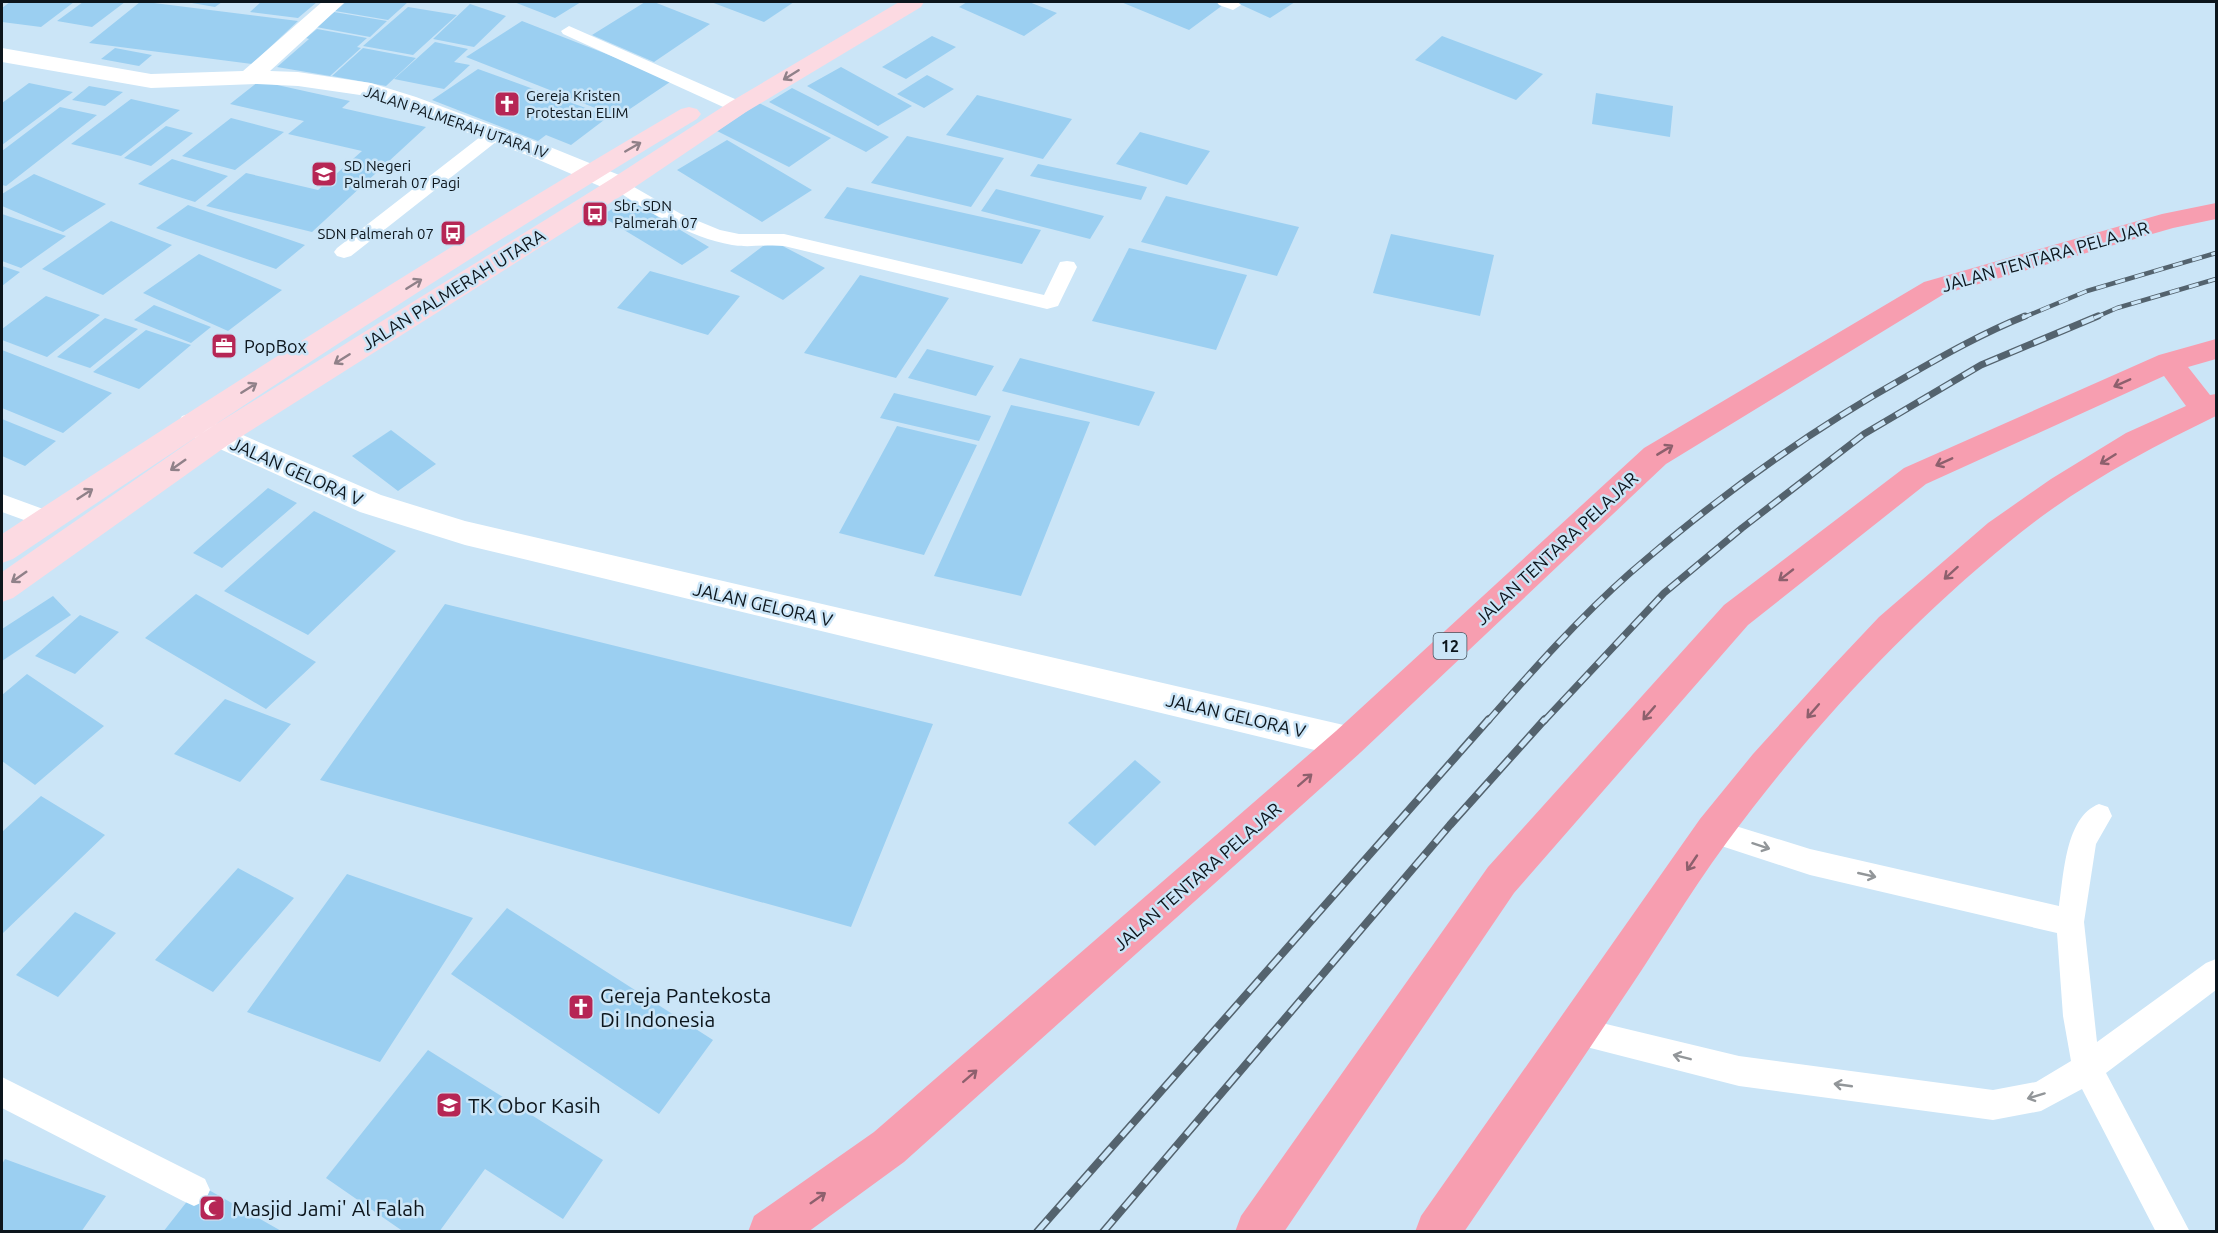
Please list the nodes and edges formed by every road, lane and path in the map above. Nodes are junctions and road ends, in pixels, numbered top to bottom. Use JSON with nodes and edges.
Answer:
{"nodes":[{"id":1,"x":334,"y":2,"type":"edge"},
{"id":2,"x":880,"y":2,"type":"edge"},
{"id":3,"x":913,"y":2,"type":"edge"},
{"id":4,"x":569,"y":31,"type":"dead end"},
{"id":5,"x":809,"y":53,"type":"junction"},
{"id":6,"x":2,"y":55,"type":"edge"},
{"id":7,"x":250,"y":77,"type":"junction"},
{"id":8,"x":727,"y":102,"type":"junction"},
{"id":9,"x":495,"y":134,"type":"junction"},
{"id":10,"x":591,"y":172,"type":"junction"},
{"id":11,"x":620,"y":185,"type":"junction"},
{"id":12,"x":2217,"y":211,"type":"edge"},
{"id":13,"x":344,"y":252,"type":"dead end"},
{"id":14,"x":1067,"y":267,"type":"dead end"},
{"id":15,"x":2217,"y":349,"type":"edge"},
{"id":16,"x":2169,"y":362,"type":"junction"},
{"id":17,"x":2210,"y":406,"type":"edge"},
{"id":18,"x":205,"y":431,"type":"junction"},
{"id":19,"x":2,"y":503,"type":"edge"},
{"id":20,"x":46,"y":519,"type":"junction"},
{"id":21,"x":2,"y":550,"type":"edge"},
{"id":22,"x":2,"y":589,"type":"edge"},
{"id":23,"x":1348,"y":742,"type":"junction"},
{"id":24,"x":2099,"y":816,"type":"dead end"},
{"id":25,"x":1713,"y":831,"type":"junction"},
{"id":26,"x":2070,"y":922,"type":"junction"},
{"id":27,"x":2217,"y":973,"type":"edge"},
{"id":28,"x":1577,"y":1032,"type":"junction"},
{"id":29,"x":2087,"y":1068,"type":"junction"},
{"id":30,"x":2,"y":1092,"type":"edge"},
{"id":31,"x":194,"y":1190,"type":"dead end"},
{"id":32,"x":771,"y":1232,"type":"edge"},
{"id":33,"x":1257,"y":1232,"type":"edge"},
{"id":34,"x":1437,"y":1232,"type":"edge"},
{"id":35,"x":2174,"y":1232,"type":"edge"}],
"edges":[{"from":1,"to":7,"type":"street"},
{"from":2,"to":5,"type":"main road","name":"JALAN PALMERAH UTARA"},
{"from":3,"to":5,"type":"main road","name":"JALAN PALMERAH UTARA"},
{"from":4,"to":8,"type":"lane"},
{"from":5,"to":8,"type":"main road","name":"JALAN PALMERAH UTARA"},
{"from":6,"to":7,"type":"street","name":"JALAN PALMERAH UTARA IV"},
{"from":7,"to":9,"type":"street","name":"JALAN PALMERAH UTARA IV"},
{"from":10,"to":8,"type":"main road","name":"JALAN PALMERAH UTARA","one_way":true},
{"from":8,"to":11,"type":"main road","name":"JALAN PALMERAH UTARA"},
{"from":9,"to":10,"type":"street","name":"JALAN PALMERAH UTARA IV"},
{"from":9,"to":13,"type":"lane"},
{"from":10,"to":11,"type":"street","name":"JALAN PALMERAH UTARA IV"},
{"from":18,"to":10,"type":"main road","name":"JALAN PALMERAH UTARA","one_way":true},
{"from":11,"to":14,"type":"lane"},
{"from":11,"to":18,"type":"main road","name":"JALAN PALMERAH UTARA","one_way":true},
{"from":23,"to":12,"type":"highway","name":"JALAN TENTARA PELAJAR","number":"12","one_way":true},
{"from":15,"to":16,"type":"highway"},
{"from":16,"to":17,"type":"highway"},
{"from":16,"to":33,"type":"highway","one_way":true},
{"from":17,"to":25,"type":"highway","one_way":true},
{"from":20,"to":18,"type":"main road","name":"JALAN PALMERAH UTARA","one_way":true},
{"from":18,"to":22,"type":"main road","name":"JALAN PALMERAH UTARA","one_way":true},
{"from":18,"to":23,"type":"street","name":"JALAN GELORA V"},
{"from":19,"to":20,"type":"lane"},
{"from":20,"to":21,"type":"main road","name":"JALAN PALMERAH UTARA"},
{"from":32,"to":23,"type":"highway","name":"JALAN TENTARA PELAJAR","number":"12","one_way":true},
{"from":24,"to":26,"type":"lane"},
{"from":25,"to":26,"type":"lane","one_way":true},
{"from":25,"to":28,"type":"highway","one_way":true},
{"from":26,"to":29,"type":"lane"},
{"from":27,"to":29,"type":"lane"},
{"from":29,"to":28,"type":"lane","one_way":true},
{"from":28,"to":34,"type":"highway"},
{"from":29,"to":35,"type":"lane"},
{"from":30,"to":31,"type":"lane"}]}
